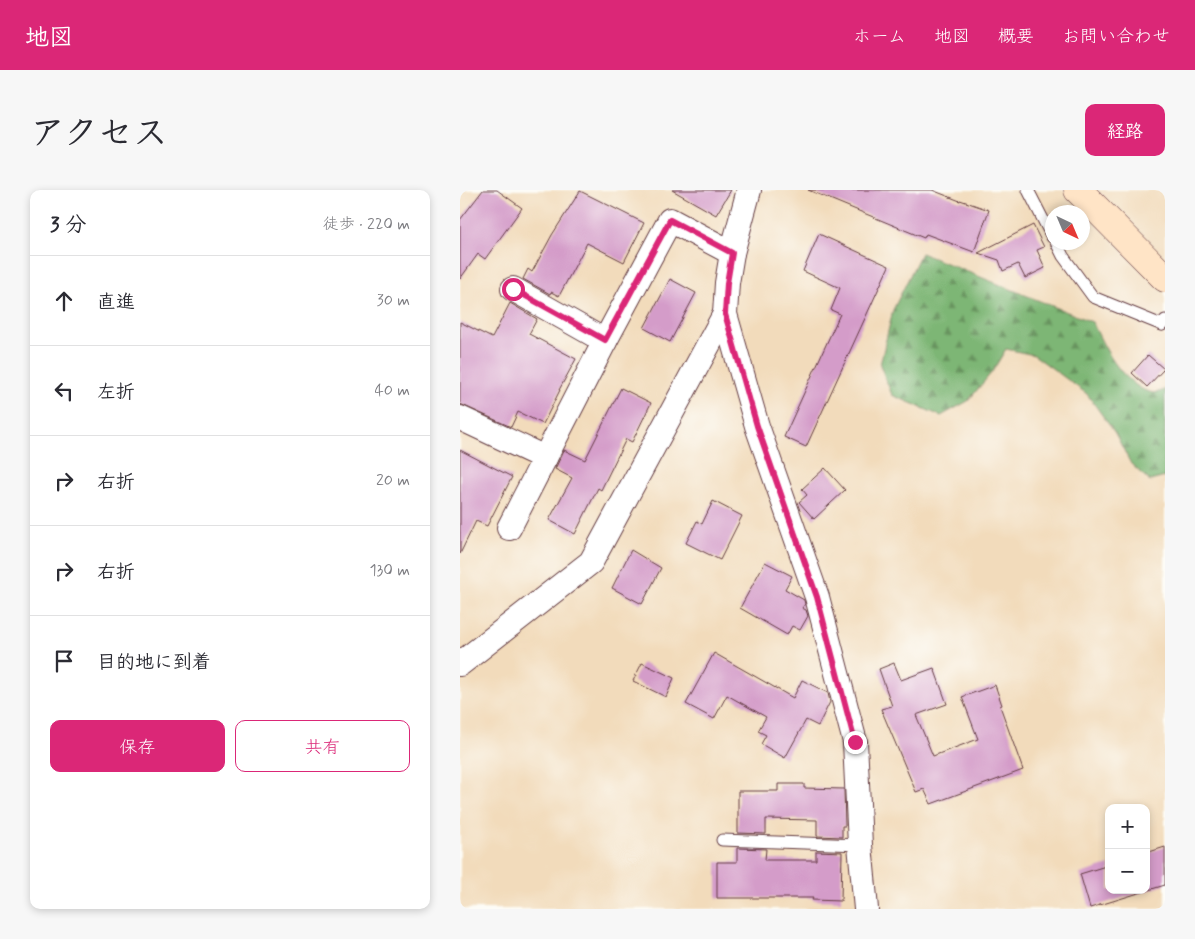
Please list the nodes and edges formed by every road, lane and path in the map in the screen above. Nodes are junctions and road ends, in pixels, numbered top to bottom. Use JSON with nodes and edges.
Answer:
{"nodes":[{"id":1,"x":749,"y":190,"type":"edge"},
{"id":2,"x":1028,"y":190,"type":"edge"},
{"id":3,"x":1078,"y":190,"type":"edge"},
{"id":4,"x":1045,"y":223,"type":"edge"},
{"id":5,"x":1059,"y":250,"type":"edge"},
{"id":6,"x":732,"y":253,"type":"junction"},
{"id":7,"x":1165,"y":278,"type":"edge"},
{"id":8,"x":513,"y":289,"type":"dead end"},
{"id":9,"x":725,"y":314,"type":"junction"},
{"id":10,"x":1165,"y":320,"type":"edge"},
{"id":11,"x":605,"y":340,"type":"junction"},
{"id":12,"x":460,"y":418,"type":"edge"},
{"id":13,"x":545,"y":458,"type":"junction"},
{"id":14,"x":509,"y":528,"type":"dead end"},
{"id":15,"x":460,"y":664,"type":"edge"},
{"id":16,"x":722,"y":840,"type":"dead end"},
{"id":17,"x":860,"y":845,"type":"junction"},
{"id":18,"x":866,"y":909,"type":"edge"}],
"edges":[{"from":1,"to":6,"type":"street"},
{"from":2,"to":4,"type":"lane"},
{"from":3,"to":7,"type":"street"},
{"from":5,"to":10,"type":"lane"},
{"from":6,"to":9,"type":"street"},
{"from":6,"to":11,"type":"street"},
{"from":8,"to":11,"type":"street"},
{"from":9,"to":15,"type":"street"},
{"from":9,"to":17,"type":"street"},
{"from":11,"to":13,"type":"street"},
{"from":12,"to":13,"type":"street"},
{"from":13,"to":14,"type":"street"},
{"from":16,"to":17,"type":"lane"},
{"from":17,"to":18,"type":"street"}]}
